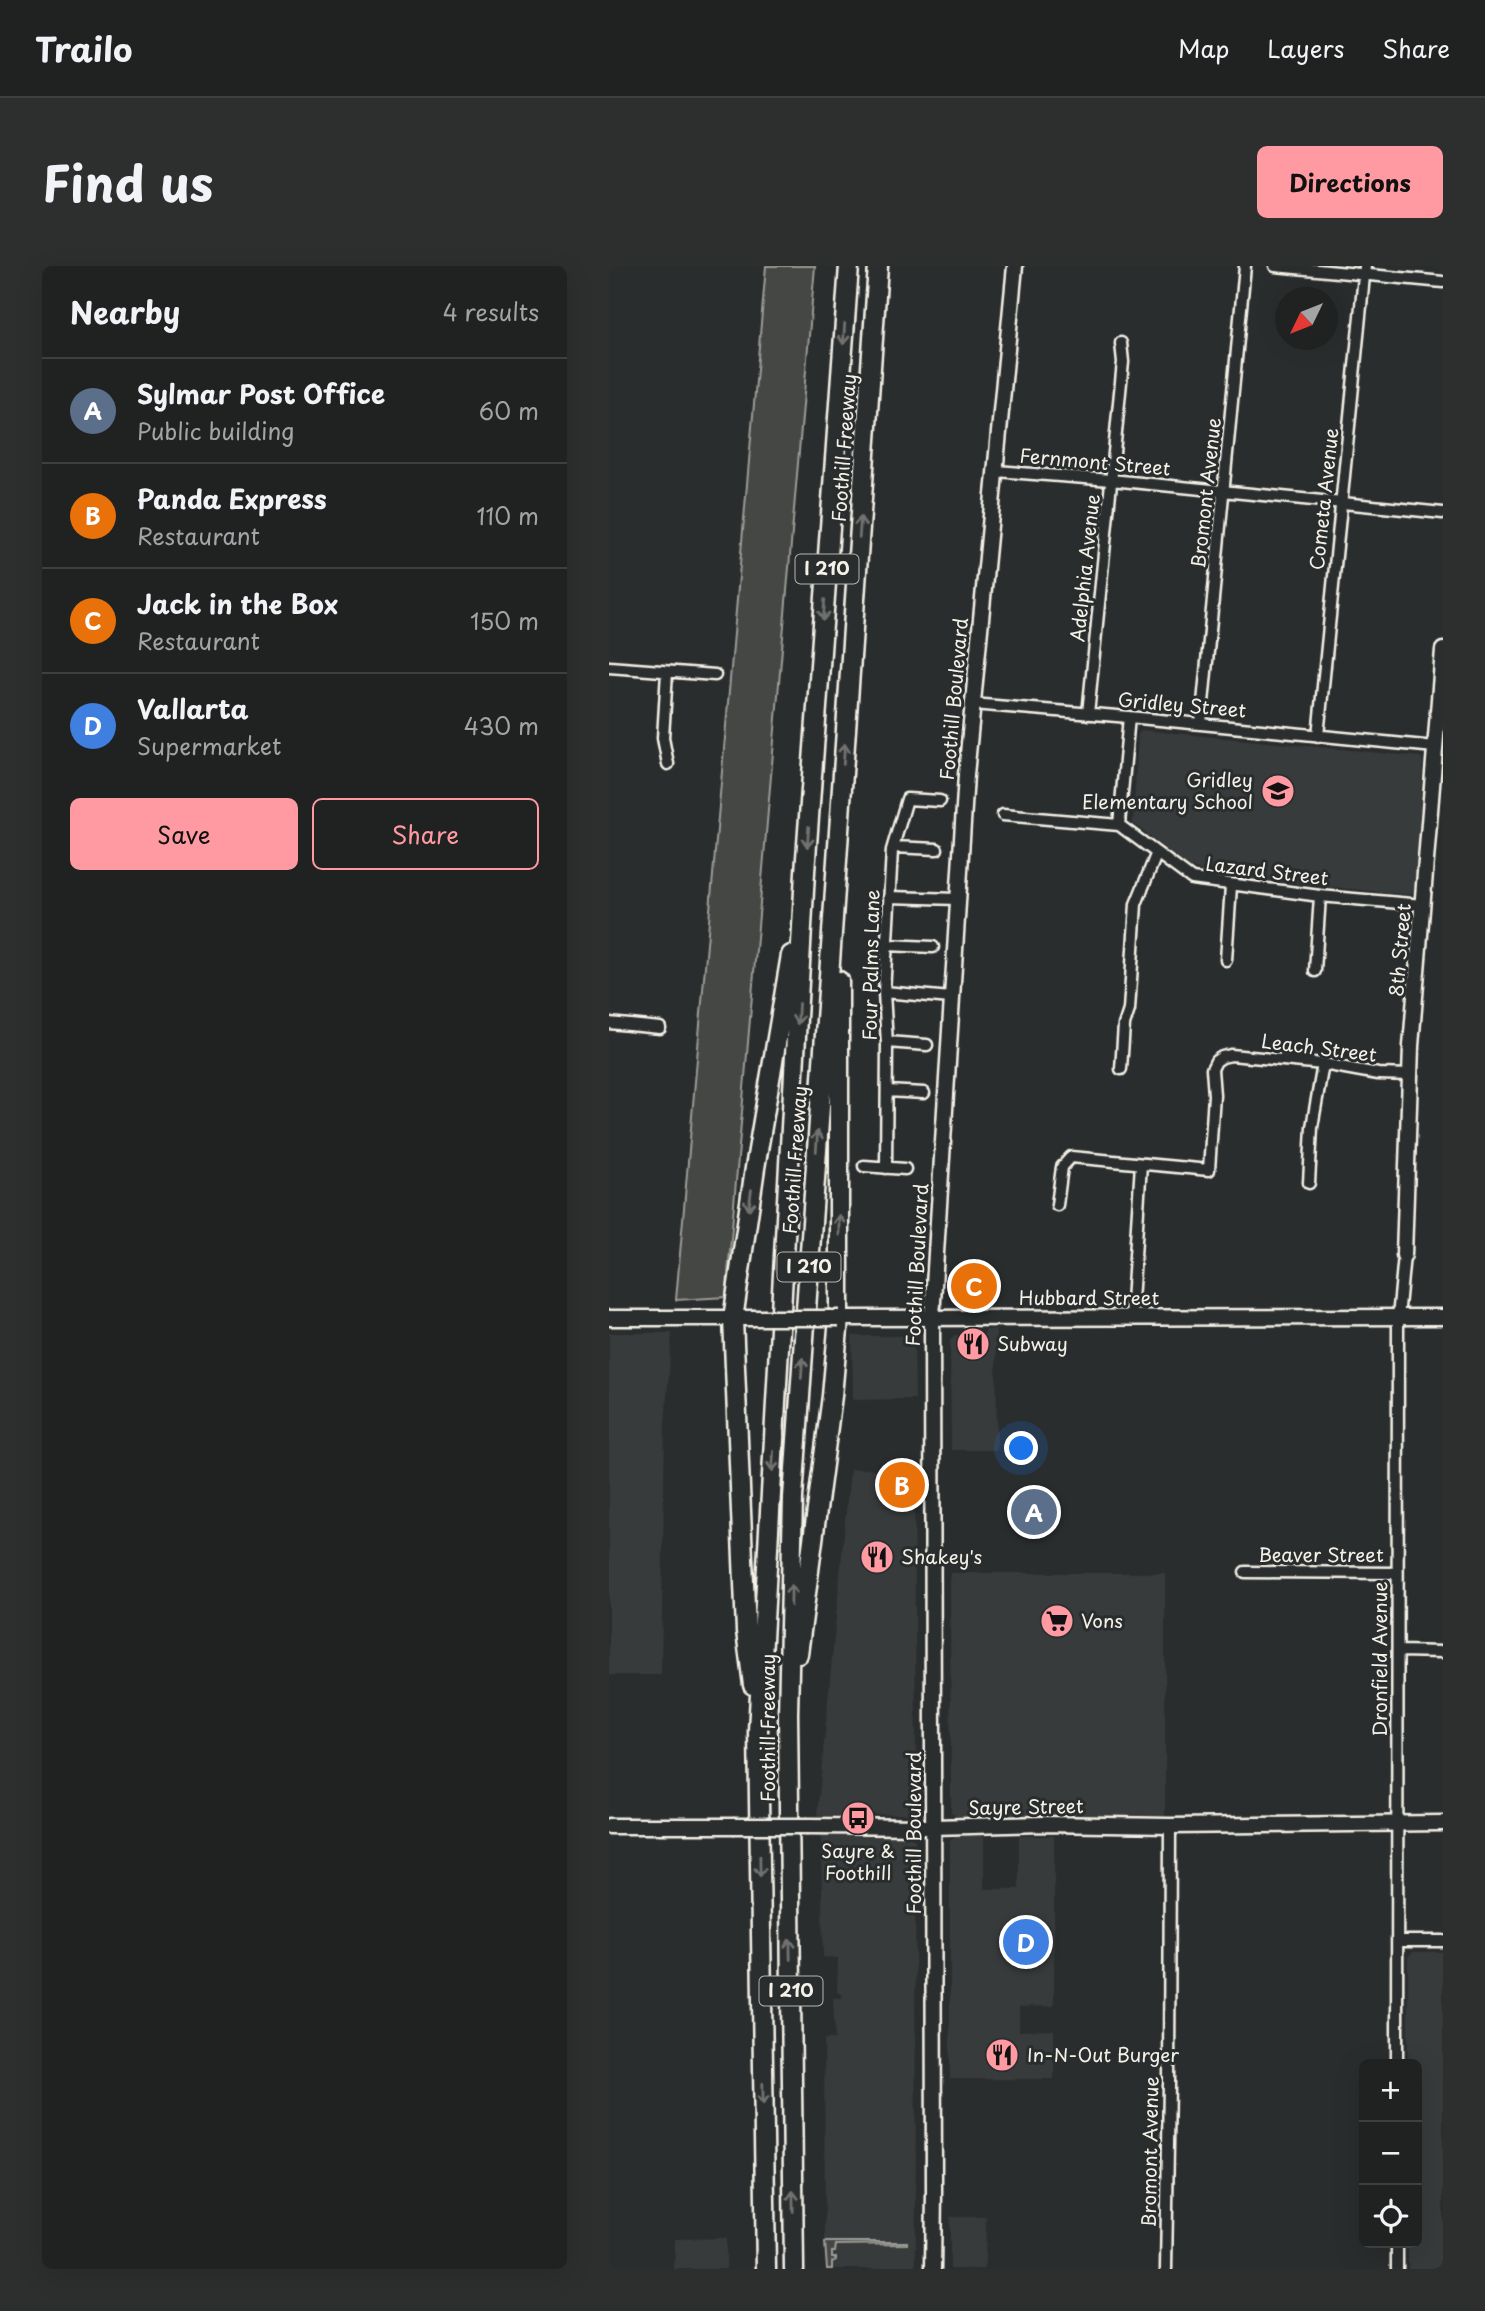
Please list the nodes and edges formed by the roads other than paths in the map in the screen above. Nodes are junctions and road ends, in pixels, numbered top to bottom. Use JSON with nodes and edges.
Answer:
{"nodes":[{"id":1,"x":849,"y":266,"type":"edge"},
{"id":2,"x":878,"y":266,"type":"edge"},
{"id":3,"x":1014,"y":266,"type":"edge"},
{"id":4,"x":1245,"y":266,"type":"edge"},
{"id":5,"x":1275,"y":266,"type":"edge"},
{"id":6,"x":1365,"y":270,"type":"edge"},
{"id":7,"x":1443,"y":282,"type":"edge"},
{"id":8,"x":1121,"y":343,"type":"dead end"},
{"id":9,"x":996,"y":471,"type":"junction"},
{"id":10,"x":1111,"y":480,"type":"junction"},
{"id":11,"x":1223,"y":492,"type":"junction"},
{"id":12,"x":1341,"y":503,"type":"junction"},
{"id":13,"x":1443,"y":513,"type":"edge"},
{"id":14,"x":1443,"y":650,"type":"edge"},
{"id":15,"x":609,"y":667,"type":"edge"},
{"id":16,"x":667,"y":672,"type":"junction"},
{"id":17,"x":715,"y":675,"type":"dead end"},
{"id":18,"x":972,"y":704,"type":"junction"},
{"id":19,"x":1088,"y":714,"type":"junction"},
{"id":20,"x":1129,"y":717,"type":"junction"},
{"id":21,"x":1201,"y":724,"type":"junction"},
{"id":22,"x":1318,"y":736,"type":"junction"},
{"id":23,"x":1439,"y":748,"type":"edge"},
{"id":24,"x":668,"y":764,"type":"dead end"},
{"id":25,"x":940,"y":801,"type":"dead end"},
{"id":26,"x":1003,"y":815,"type":"dead end"},
{"id":27,"x":839,"y":822,"type":"junction"},
{"id":28,"x":1119,"y":825,"type":"junction"},
{"id":29,"x":893,"y":847,"type":"junction"},
{"id":30,"x":937,"y":849,"type":"dead end"},
{"id":31,"x":1156,"y":855,"type":"junction"},
{"id":32,"x":805,"y":872,"type":"junction"},
{"id":33,"x":1231,"y":886,"type":"junction"},
{"id":34,"x":1320,"y":896,"type":"junction"},
{"id":35,"x":889,"y":897,"type":"junction"},
{"id":36,"x":958,"y":899,"type":"junction"},
{"id":37,"x":1423,"y":905,"type":"junction"},
{"id":38,"x":886,"y":945,"type":"junction"},
{"id":39,"x":933,"y":947,"type":"dead end"},
{"id":40,"x":1226,"y":960,"type":"dead end"},
{"id":41,"x":1315,"y":971,"type":"dead end"},
{"id":42,"x":884,"y":992,"type":"junction"},
{"id":43,"x":951,"y":998,"type":"junction"},
{"id":44,"x":609,"y":1023,"type":"edge"},
{"id":45,"x":660,"y":1028,"type":"dead end"},
{"id":46,"x":887,"y":1042,"type":"junction"},
{"id":47,"x":927,"y":1045,"type":"dead end"},
{"id":48,"x":1324,"y":1065,"type":"junction"},
{"id":49,"x":1121,"y":1069,"type":"dead end"},
{"id":50,"x":1411,"y":1075,"type":"junction"},
{"id":51,"x":887,"y":1091,"type":"junction"},
{"id":52,"x":924,"y":1093,"type":"dead end"},
{"id":53,"x":1141,"y":1164,"type":"junction"},
{"id":54,"x":864,"y":1166,"type":"dead end"},
{"id":55,"x":886,"y":1168,"type":"junction"},
{"id":56,"x":905,"y":1169,"type":"dead end"},
{"id":57,"x":1308,"y":1183,"type":"dead end"},
{"id":58,"x":1057,"y":1205,"type":"dead end"},
{"id":59,"x":1404,"y":1255,"type":"joint"},
{"id":60,"x":932,"y":1317,"type":"junction"},
{"id":61,"x":1131,"y":1317,"type":"junction"},
{"id":62,"x":1443,"y":1317,"type":"edge"},
{"id":63,"x":609,"y":1318,"type":"edge"},
{"id":64,"x":839,"y":1318,"type":"junction"},
{"id":65,"x":1398,"y":1318,"type":"junction"},
{"id":66,"x":733,"y":1319,"type":"junction"},
{"id":67,"x":1245,"y":1572,"type":"dead end"},
{"id":68,"x":1397,"y":1573,"type":"junction"},
{"id":69,"x":1399,"y":1651,"type":"junction"},
{"id":70,"x":1443,"y":1652,"type":"edge"},
{"id":71,"x":788,"y":1713,"type":"junction"},
{"id":72,"x":758,"y":1731,"type":"junction"},
{"id":73,"x":1397,"y":1822,"type":"junction"},
{"id":74,"x":1443,"y":1824,"type":"edge"},
{"id":75,"x":609,"y":1826,"type":"edge"},
{"id":76,"x":1170,"y":1826,"type":"junction"},
{"id":77,"x":933,"y":1828,"type":"junction"},
{"id":78,"x":1398,"y":1941,"type":"junction"},
{"id":79,"x":1443,"y":1941,"type":"edge"},
{"id":80,"x":1397,"y":2059,"type":"edge"},
{"id":81,"x":1397,"y":2248,"type":"edge"},
{"id":82,"x":767,"y":2269,"type":"edge"},
{"id":83,"x":794,"y":2269,"type":"edge"},
{"id":84,"x":933,"y":2269,"type":"edge"},
{"id":85,"x":1166,"y":2269,"type":"edge"},
{"id":86,"x":1397,"y":2269,"type":"edge"}],
"edges":[{"from":1,"to":32,"type":"highway","name":"Foothill Freeway","number":"I 210","one_way":true},
{"from":27,"to":2,"type":"highway","name":"Foothill Freeway","number":"I 210","one_way":true},
{"from":3,"to":9,"type":"main road","name":"Foothill Boulevard"},
{"from":4,"to":11,"type":"street","name":"Bromont Avenue"},
{"from":5,"to":6,"type":"street"},
{"from":6,"to":7,"type":"street"},
{"from":6,"to":12,"type":"street","name":"Cometa Avenue"},
{"from":8,"to":10,"type":"street","name":"Adelphia Avenue"},
{"from":9,"to":10,"type":"street","name":"Fernmont Street"},
{"from":9,"to":18,"type":"main road","name":"Foothill Boulevard"},
{"from":10,"to":11,"type":"street","name":"Fernmont Street"},
{"from":10,"to":19,"type":"street","name":"Adelphia Avenue"},
{"from":11,"to":12,"type":"street","name":"Fernmont Street"},
{"from":11,"to":21,"type":"street","name":"Bromont Avenue"},
{"from":12,"to":13,"type":"street","name":"Fernmont Street"},
{"from":12,"to":22,"type":"street","name":"Cometa Avenue"},
{"from":14,"to":23,"type":"main road","name":"8th Street"},
{"from":15,"to":16,"type":"street"},
{"from":16,"to":17,"type":"street"},
{"from":16,"to":24,"type":"street"},
{"from":18,"to":19,"type":"street","name":"Gridley Street"},
{"from":18,"to":36,"type":"main road","name":"Foothill Boulevard"},
{"from":19,"to":20,"type":"street","name":"Gridley Street"},
{"from":20,"to":21,"type":"street","name":"Gridley Street"},
{"from":20,"to":28,"type":"street"},
{"from":21,"to":22,"type":"street","name":"Gridley Street"},
{"from":22,"to":23,"type":"street","name":"Gridley Street"},
{"from":23,"to":37,"type":"main road","name":"8th Street"},
{"from":25,"to":29,"type":"street","name":"Four Palms Lane"},
{"from":26,"to":28,"type":"street"},
{"from":64,"to":27,"type":"highway","one_way":true},
{"from":71,"to":27,"type":"highway","name":"Foothill Freeway","number":"I 210","one_way":true},
{"from":28,"to":31,"type":"street","name":"Lazard Street"},
{"from":29,"to":30,"type":"street"},
{"from":29,"to":35,"type":"street","name":"Four Palms Lane"},
{"from":31,"to":33,"type":"street","name":"Lazard Street"},
{"from":31,"to":49,"type":"street"},
{"from":32,"to":66,"type":"highway","one_way":true},
{"from":32,"to":72,"type":"highway","name":"Foothill Freeway","number":"I 210","one_way":true},
{"from":33,"to":34,"type":"street","name":"Lazard Street"},
{"from":33,"to":40,"type":"street"},
{"from":34,"to":37,"type":"street","name":"Lazard Street"},
{"from":34,"to":41,"type":"street"},
{"from":35,"to":36,"type":"street"},
{"from":35,"to":38,"type":"street","name":"Four Palms Lane"},
{"from":36,"to":43,"type":"main road","name":"Foothill Boulevard"},
{"from":37,"to":50,"type":"main road","name":"8th Street"},
{"from":38,"to":39,"type":"street"},
{"from":38,"to":42,"type":"street","name":"Four Palms Lane"},
{"from":42,"to":43,"type":"street"},
{"from":42,"to":46,"type":"street","name":"Four Palms Lane"},
{"from":43,"to":60,"type":"main road","name":"Foothill Boulevard"},
{"from":44,"to":45,"type":"street"},
{"from":46,"to":47,"type":"street"},
{"from":46,"to":51,"type":"street","name":"Four Palms Lane"},
{"from":48,"to":50,"type":"street","name":"Leach Street"},
{"from":48,"to":53,"type":"street","name":"Leach Street"},
{"from":48,"to":57,"type":"street"},
{"from":50,"to":59,"type":"main road","name":"8th Street"},
{"from":51,"to":52,"type":"street"},
{"from":51,"to":55,"type":"street","name":"Four Palms Lane"},
{"from":53,"to":58,"type":"street"},
{"from":53,"to":61,"type":"street"},
{"from":54,"to":55,"type":"street"},
{"from":55,"to":56,"type":"street"},
{"from":59,"to":65,"type":"street","name":"Dronfield Avenue"},
{"from":60,"to":61,"type":"main road","name":"Hubbard Street"},
{"from":60,"to":64,"type":"main road","name":"Hubbard Street"},
{"from":60,"to":77,"type":"main road","name":"Foothill Boulevard"},
{"from":61,"to":65,"type":"main road","name":"Hubbard Street"},
{"from":62,"to":65,"type":"main road","name":"Hubbard Street"},
{"from":63,"to":66,"type":"main road","name":"Hubbard Street"},
{"from":64,"to":66,"type":"main road","name":"Hubbard Street","bridge":true},
{"from":64,"to":71,"type":"highway"},
{"from":65,"to":68,"type":"street","name":"Dronfield Avenue"},
{"from":66,"to":72,"type":"highway"},
{"from":67,"to":68,"type":"street","name":"Beaver Street"},
{"from":68,"to":69,"type":"street","name":"Dronfield Avenue"},
{"from":69,"to":70,"type":"street"},
{"from":69,"to":73,"type":"street","name":"Dronfield Avenue"},
{"from":83,"to":71,"type":"highway","name":"Foothill Freeway","number":"I 210","one_way":true},
{"from":72,"to":82,"type":"highway","name":"Foothill Freeway","number":"I 210","one_way":true},
{"from":73,"to":74,"type":"main road","name":"Sayre Street"},
{"from":73,"to":76,"type":"main road","name":"Sayre Street"},
{"from":73,"to":78,"type":"street","name":"Dronfield Avenue"},
{"from":75,"to":77,"type":"main road","name":"Sayre Street","bridge":true},
{"from":76,"to":77,"type":"main road","name":"Sayre Street"},
{"from":76,"to":85,"type":"street","name":"Bromont Avenue"},
{"from":77,"to":84,"type":"main road","name":"Foothill Boulevard"},
{"from":78,"to":79,"type":"street"},
{"from":78,"to":80,"type":"street","name":"Dronfield Avenue"},
{"from":81,"to":86,"type":"street"}]}
